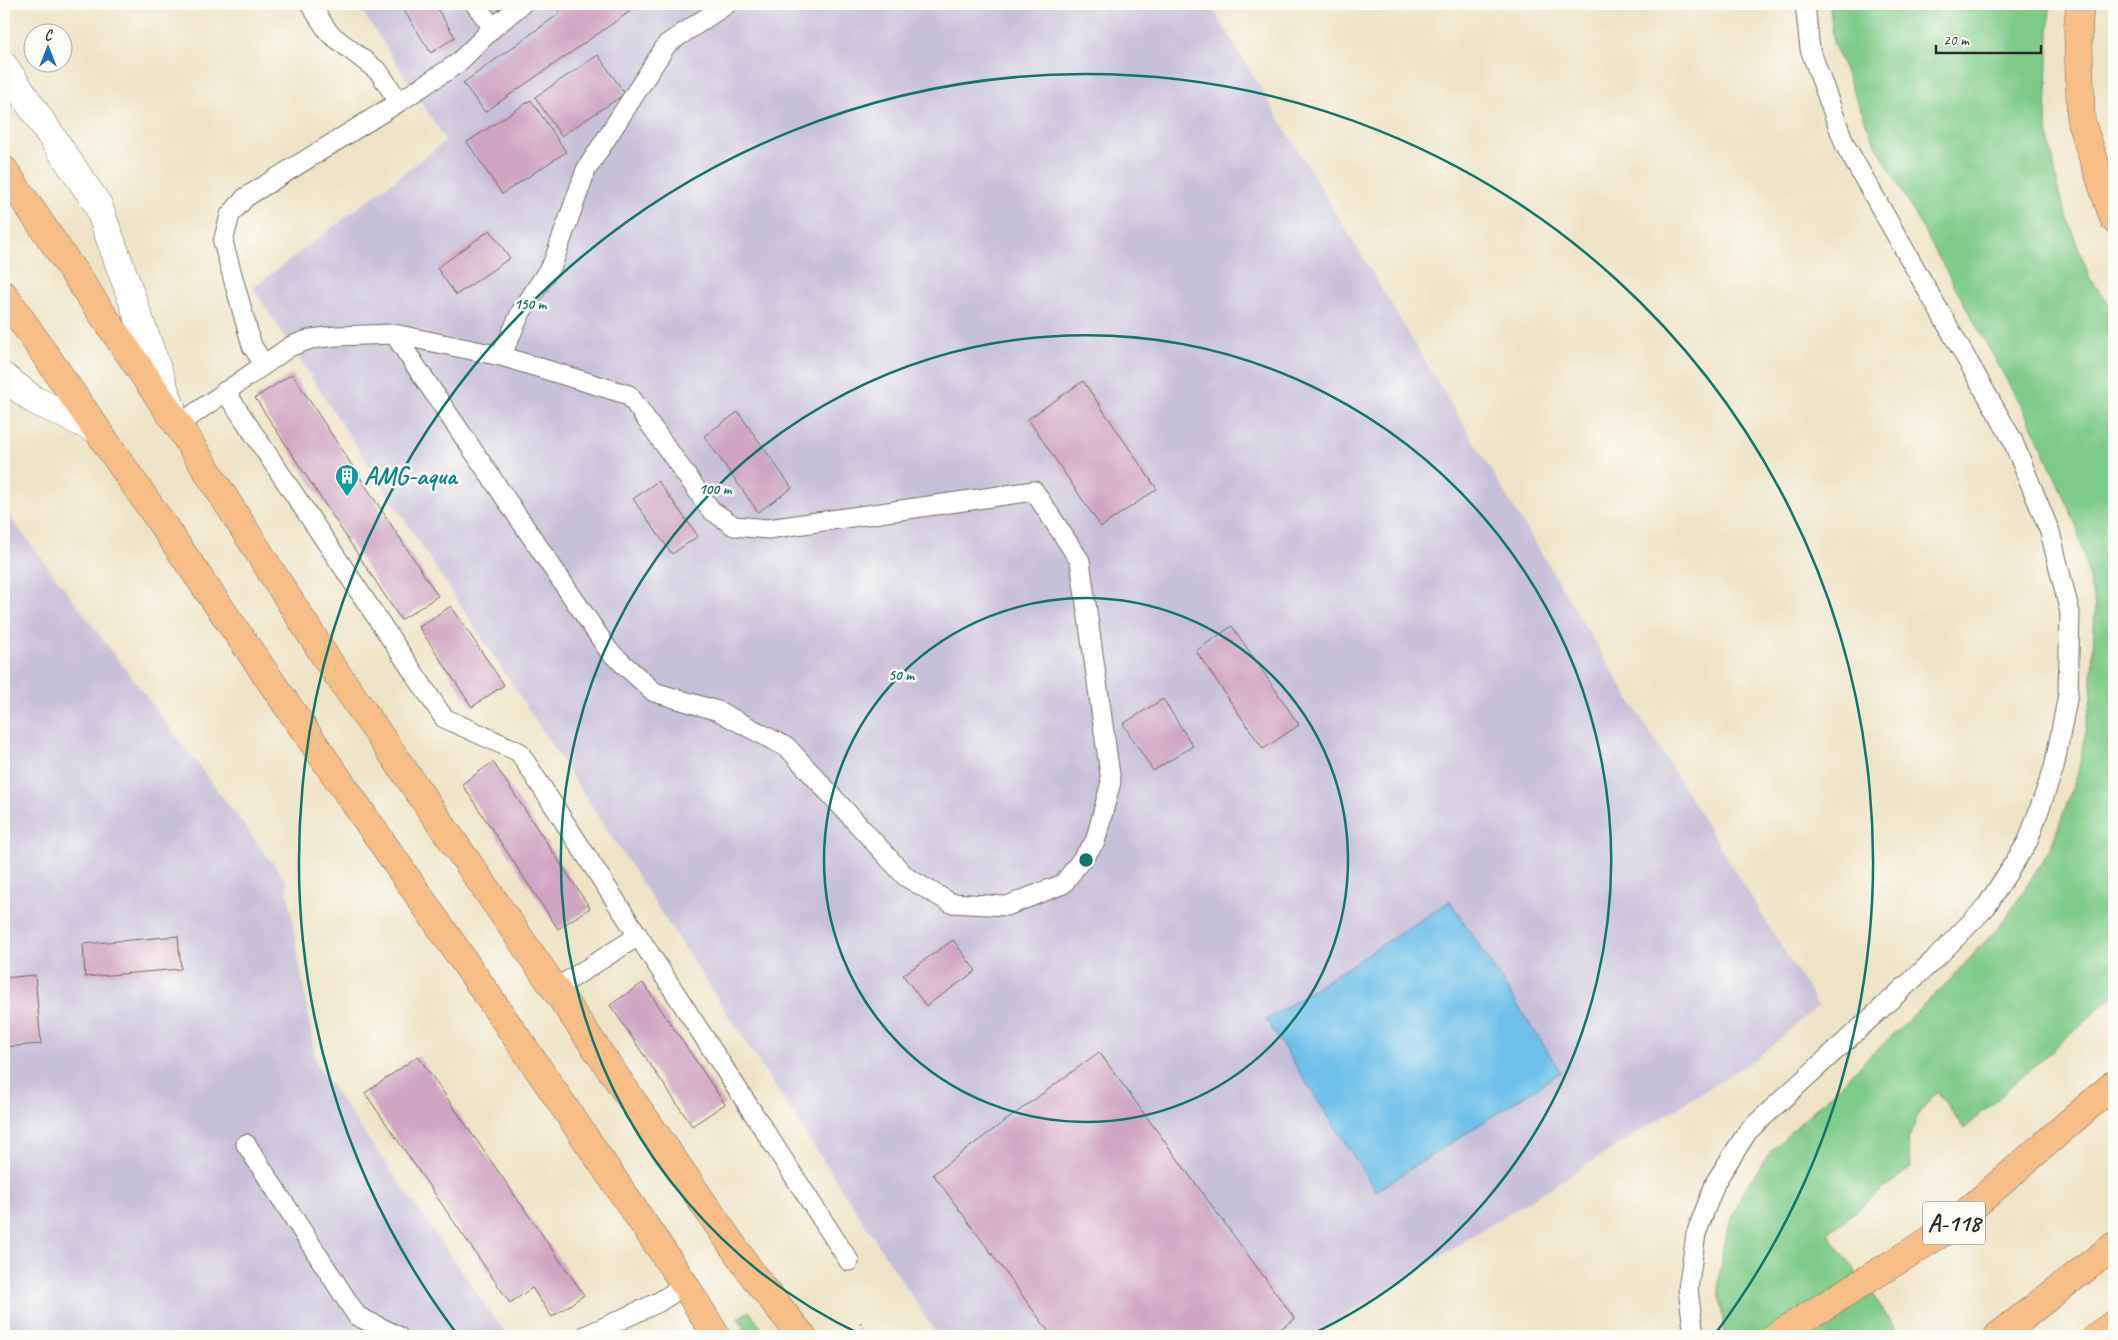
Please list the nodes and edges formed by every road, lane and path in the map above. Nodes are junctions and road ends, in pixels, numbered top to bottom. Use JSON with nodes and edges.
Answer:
{"nodes":[{"id":1,"x":310,"y":4,"type":"edge"},
{"id":2,"x":475,"y":4,"type":"edge"},
{"id":3,"x":522,"y":4,"type":"edge"},
{"id":4,"x":727,"y":4,"type":"edge"},
{"id":5,"x":1805,"y":4,"type":"edge"},
{"id":6,"x":2080,"y":4,"type":"edge"},
{"id":7,"x":494,"y":28,"type":"junction"},
{"id":8,"x":4,"y":66,"type":"edge"},
{"id":9,"x":399,"y":102,"type":"junction"},
{"id":10,"x":4,"y":170,"type":"edge"},
{"id":11,"x":2114,"y":219,"type":"edge"},
{"id":12,"x":4,"y":295,"type":"edge"},
{"id":13,"x":394,"y":334,"type":"junction"},
{"id":14,"x":501,"y":356,"type":"junction"},
{"id":15,"x":264,"y":364,"type":"junction"},
{"id":16,"x":4,"y":377,"type":"edge"},
{"id":17,"x":225,"y":391,"type":"junction"},
{"id":18,"x":178,"y":424,"type":"junction"},
{"id":19,"x":95,"y":429,"type":"junction"},
{"id":20,"x":638,"y":936,"type":"junction"},
{"id":21,"x":555,"y":989,"type":"junction"},
{"id":22,"x":2114,"y":1084,"type":"edge"},
{"id":23,"x":246,"y":1144,"type":"dead end"},
{"id":24,"x":2114,"y":1246,"type":"edge"},
{"id":25,"x":849,"y":1261,"type":"dead end"},
{"id":26,"x":685,"y":1285,"type":"junction"},
{"id":27,"x":860,"y":1323,"type":"dead end"},
{"id":28,"x":2114,"y":1324,"type":"edge"},
{"id":29,"x":398,"y":1336,"type":"edge"},
{"id":30,"x":585,"y":1336,"type":"edge"},
{"id":31,"x":716,"y":1336,"type":"edge"},
{"id":32,"x":802,"y":1336,"type":"edge"},
{"id":33,"x":870,"y":1336,"type":"edge"},
{"id":34,"x":1694,"y":1336,"type":"edge"},
{"id":35,"x":1776,"y":1336,"type":"edge"},
{"id":36,"x":1998,"y":1336,"type":"edge"},
{"id":37,"x":2097,"y":1336,"type":"edge"}],
"edges":[{"from":1,"to":9,"type":"lane"},
{"from":2,"to":7,"type":"lane"},
{"from":3,"to":7,"type":"lane"},
{"from":4,"to":14,"type":"lane"},
{"from":5,"to":34,"type":"lane"},
{"from":6,"to":11,"type":"main road"},
{"from":7,"to":9,"type":"lane"},
{"from":8,"to":18,"type":"street"},
{"from":9,"to":15,"type":"lane"},
{"from":10,"to":18,"type":"main road"},
{"from":12,"to":19,"type":"main road"},
{"from":13,"to":14,"type":"lane"},
{"from":13,"to":14,"type":"lane"},
{"from":13,"to":15,"type":"lane"},
{"from":15,"to":17,"type":"lane"},
{"from":16,"to":19,"type":"street"},
{"from":17,"to":18,"type":"lane"},
{"from":17,"to":20,"type":"lane"},
{"from":18,"to":21,"type":"main road"},
{"from":19,"to":26,"type":"main road"},
{"from":20,"to":21,"type":"lane"},
{"from":20,"to":25,"type":"lane"},
{"from":21,"to":32,"type":"main road"},
{"from":22,"to":35,"type":"main road","number":"А-118"},
{"from":23,"to":29,"type":"lane"},
{"from":24,"to":36,"type":"main road"},
{"from":26,"to":30,"type":"lane"},
{"from":26,"to":31,"type":"main road"},
{"from":27,"to":33,"type":"path"},
{"from":28,"to":37,"type":"main road"}]}
